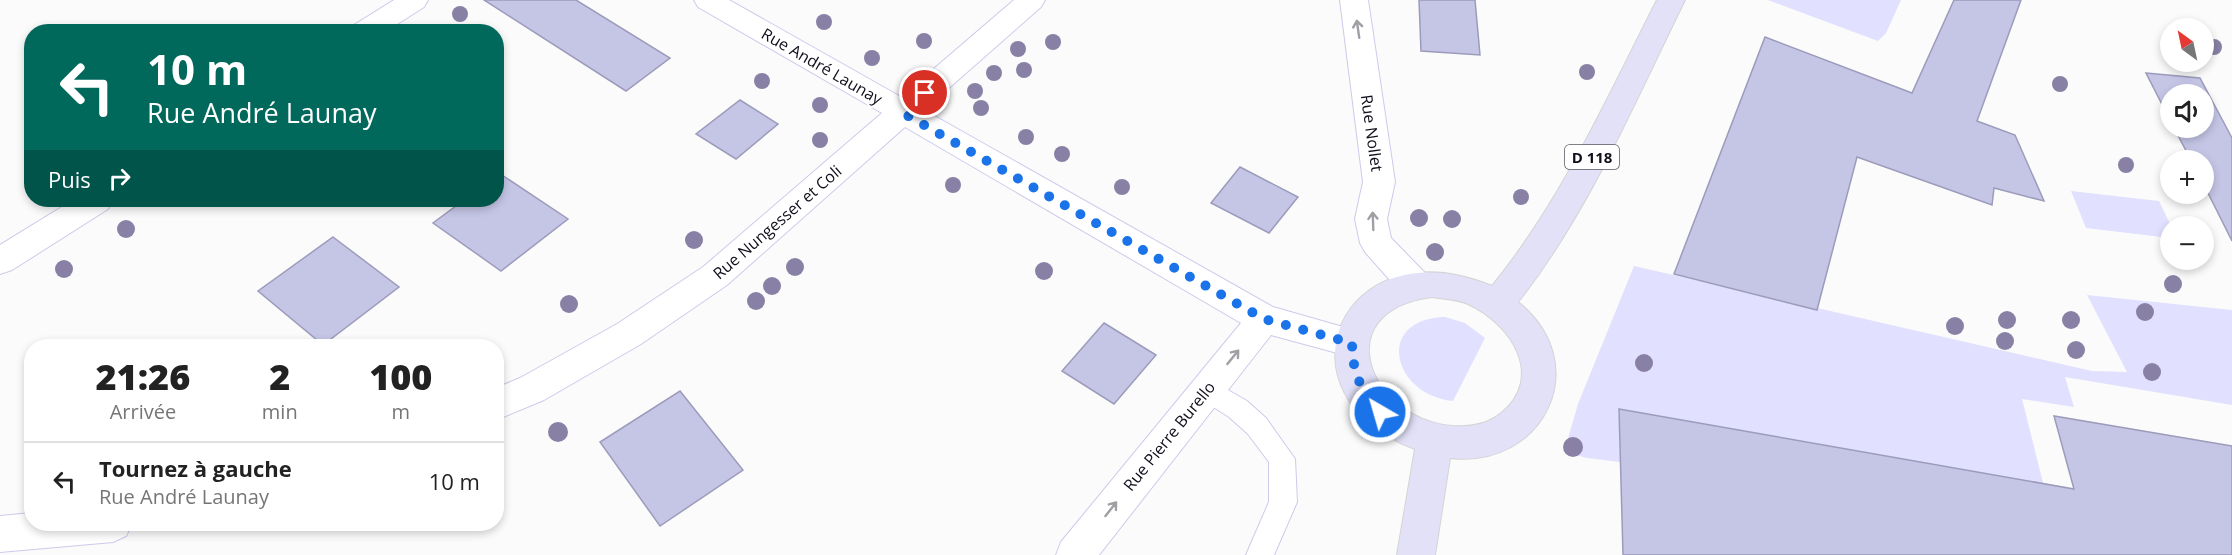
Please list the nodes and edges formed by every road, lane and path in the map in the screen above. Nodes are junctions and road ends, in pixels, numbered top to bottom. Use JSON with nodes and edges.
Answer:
{"nodes":[{"id":1,"x":414,"y":0,"type":"edge"},
{"id":2,"x":708,"y":0,"type":"edge"},
{"id":3,"x":1030,"y":0,"type":"edge"},
{"id":4,"x":1354,"y":0,"type":"edge"},
{"id":5,"x":1671,"y":0,"type":"edge"},
{"id":6,"x":376,"y":24,"type":"edge"},
{"id":7,"x":903,"y":113,"type":"junction"},
{"id":8,"x":86,"y":207,"type":"edge"},
{"id":9,"x":0,"y":261,"type":"edge"},
{"id":10,"x":1415,"y":285,"type":"junction"},
{"id":11,"x":1497,"y":304,"type":"junction"},
{"id":12,"x":1264,"y":319,"type":"junction"},
{"id":13,"x":1352,"y":343,"type":"junction"},
{"id":14,"x":1207,"y":389,"type":"junction"},
{"id":15,"x":504,"y":401,"type":"edge"},
{"id":16,"x":1435,"y":440,"type":"junction"},
{"id":17,"x":34,"y":531,"type":"edge"},
{"id":18,"x":0,"y":534,"type":"edge"},
{"id":19,"x":1075,"y":555,"type":"edge"},
{"id":20,"x":1260,"y":555,"type":"edge"},
{"id":21,"x":1416,"y":555,"type":"edge"}],
"edges":[{"from":1,"to":6,"type":"street"},
{"from":2,"to":7,"type":"street","name":"Rue André Launay"},
{"from":3,"to":7,"type":"street","name":"Rue Nungesser et Coli"},
{"from":10,"to":4,"type":"street","name":"Rue Nollet","one_way":true},
{"from":5,"to":11,"type":"main road","number":"D 118"},
{"from":7,"to":12,"type":"street","name":"Rue André Launay"},
{"from":7,"to":15,"type":"street","name":"Rue Nungesser et Coli"},
{"from":8,"to":9,"type":"street"},
{"from":10,"to":11,"type":"main road"},
{"from":10,"to":13,"type":"main road"},
{"from":11,"to":16,"type":"main road"},
{"from":12,"to":13,"type":"street","name":"Rue André Launay"},
{"from":14,"to":12,"type":"street","name":"Rue Pierre Burello","one_way":true},
{"from":13,"to":16,"type":"main road"},
{"from":19,"to":14,"type":"street","name":"Rue Pierre Burello","one_way":true},
{"from":14,"to":20,"type":"lane"},
{"from":16,"to":21,"type":"main road"},
{"from":17,"to":18,"type":"street"}]}
